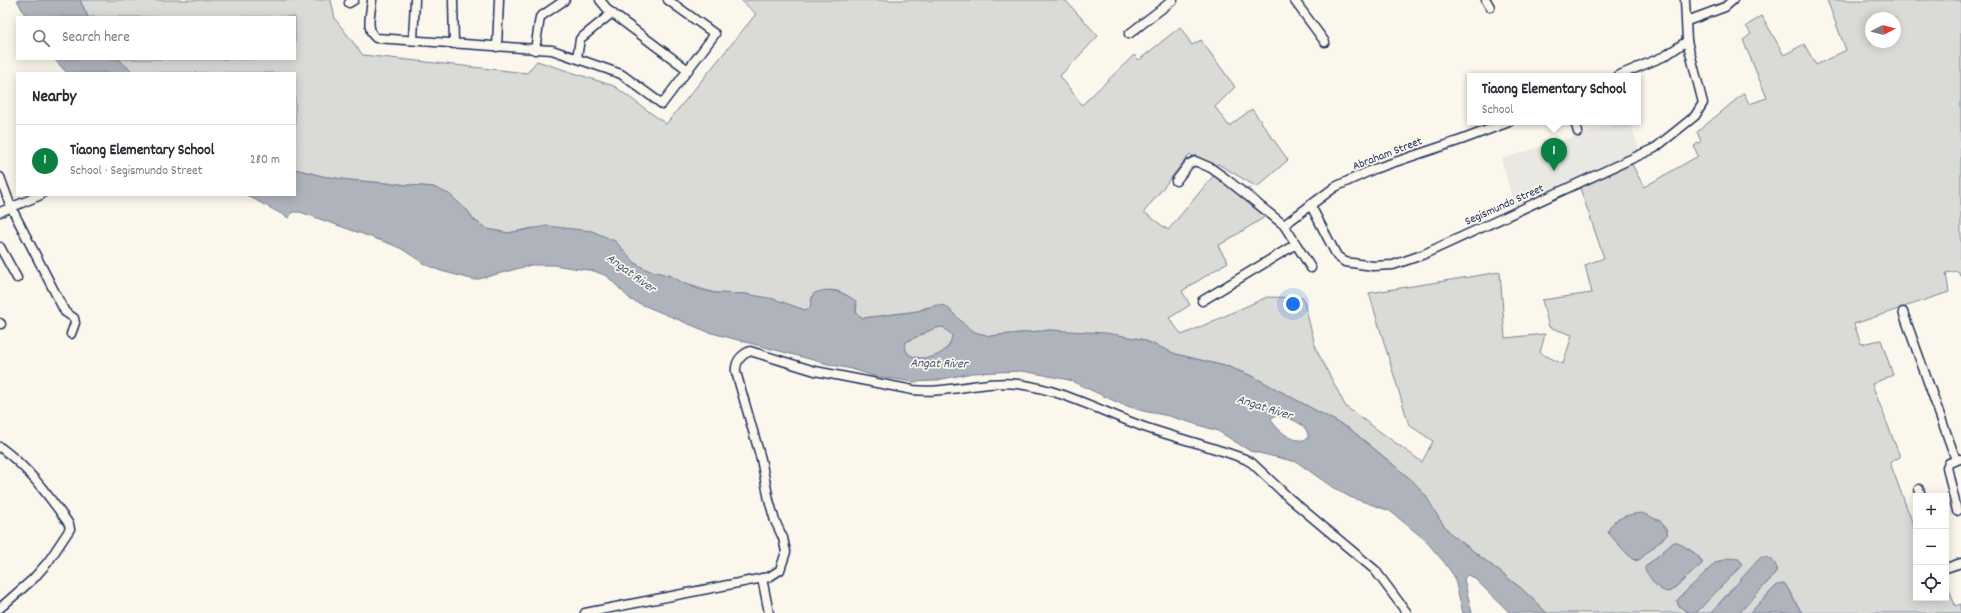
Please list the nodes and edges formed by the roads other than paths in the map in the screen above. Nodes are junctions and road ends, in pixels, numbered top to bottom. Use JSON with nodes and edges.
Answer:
{"nodes":[{"id":1,"x":372,"y":0,"type":"edge"},
{"id":2,"x":414,"y":0,"type":"edge"},
{"id":3,"x":453,"y":0,"type":"edge"},
{"id":4,"x":499,"y":0,"type":"edge"},
{"id":5,"x":565,"y":0,"type":"edge"},
{"id":6,"x":600,"y":0,"type":"edge"},
{"id":7,"x":668,"y":0,"type":"edge"},
{"id":8,"x":1173,"y":0,"type":"edge"},
{"id":9,"x":1294,"y":0,"type":"edge"},
{"id":10,"x":1685,"y":0,"type":"edge"},
{"id":11,"x":1733,"y":0,"type":"edge"},
{"id":12,"x":612,"y":13,"type":"junction"},
{"id":13,"x":1687,"y":21,"type":"junction"},
{"id":14,"x":1129,"y":34,"type":"dead end"},
{"id":15,"x":413,"y":40,"type":"junction"},
{"id":16,"x":1687,"y":41,"type":"junction"},
{"id":17,"x":1325,"y":42,"type":"dead end"},
{"id":18,"x":454,"y":44,"type":"junction"},
{"id":19,"x":497,"y":47,"type":"junction"},
{"id":20,"x":535,"y":50,"type":"junction"},
{"id":21,"x":576,"y":58,"type":"junction"},
{"id":22,"x":688,"y":70,"type":"junction"},
{"id":23,"x":1624,"y":73,"type":"edge"},
{"id":24,"x":1501,"y":125,"type":"edge"},
{"id":25,"x":1576,"y":125,"type":"edge"},
{"id":26,"x":1578,"y":132,"type":"dead end"},
{"id":27,"x":0,"y":177,"type":"edge"},
{"id":28,"x":1176,"y":181,"type":"dead end"},
{"id":29,"x":38,"y":196,"type":"edge"},
{"id":30,"x":1310,"y":204,"type":"junction"},
{"id":31,"x":11,"y":207,"type":"junction"},
{"id":32,"x":0,"y":212,"type":"edge"},
{"id":33,"x":1284,"y":225,"type":"junction"},
{"id":34,"x":1296,"y":244,"type":"junction"},
{"id":35,"x":0,"y":247,"type":"edge"},
{"id":36,"x":1311,"y":268,"type":"dead end"},
{"id":37,"x":17,"y":278,"type":"dead end"},
{"id":38,"x":1202,"y":301,"type":"dead end"},
{"id":39,"x":1903,"y":312,"type":"dead end"},
{"id":40,"x":71,"y":334,"type":"dead end"},
{"id":41,"x":0,"y":448,"type":"edge"},
{"id":42,"x":1959,"y":459,"type":"edge"},
{"id":43,"x":1957,"y":511,"type":"dead end"},
{"id":44,"x":1961,"y":563,"type":"edge"},
{"id":45,"x":1949,"y":567,"type":"edge"},
{"id":46,"x":762,"y":578,"type":"junction"},
{"id":47,"x":0,"y":608,"type":"edge"},
{"id":48,"x":585,"y":613,"type":"edge"},
{"id":49,"x":769,"y":613,"type":"edge"},
{"id":50,"x":1407,"y":613,"type":"edge"}],
"edges":[{"from":1,"to":15,"type":"street"},
{"from":2,"to":15,"type":"street"},
{"from":3,"to":18,"type":"street"},
{"from":4,"to":19,"type":"street"},
{"from":5,"to":20,"type":"street"},
{"from":6,"to":12,"type":"street"},
{"from":7,"to":22,"type":"street"},
{"from":8,"to":14,"type":"street"},
{"from":9,"to":17,"type":"street"},
{"from":10,"to":13,"type":"street"},
{"from":11,"to":13,"type":"street"},
{"from":12,"to":21,"type":"street"},
{"from":12,"to":22,"type":"street"},
{"from":13,"to":16,"type":"street"},
{"from":15,"to":18,"type":"street"},
{"from":16,"to":23,"type":"street"},
{"from":16,"to":30,"type":"street","name":"Segismundo Street"},
{"from":18,"to":19,"type":"street"},
{"from":19,"to":20,"type":"street"},
{"from":20,"to":21,"type":"street"},
{"from":21,"to":22,"type":"street"},
{"from":24,"to":30,"type":"street","name":"Abraham Street"},
{"from":25,"to":26,"type":"street"},
{"from":27,"to":31,"type":"street"},
{"from":28,"to":33,"type":"street"},
{"from":29,"to":31,"type":"street"},
{"from":30,"to":33,"type":"street","name":"Abraham Street"},
{"from":31,"to":32,"type":"street"},
{"from":31,"to":40,"type":"street"},
{"from":33,"to":34,"type":"street"},
{"from":34,"to":36,"type":"street"},
{"from":34,"to":38,"type":"street"},
{"from":35,"to":37,"type":"street"},
{"from":39,"to":42,"type":"street"},
{"from":41,"to":47,"type":"street"},
{"from":42,"to":43,"type":"street"},
{"from":44,"to":45,"type":"street"},
{"from":46,"to":48,"type":"street"},
{"from":46,"to":49,"type":"street"},
{"from":46,"to":50,"type":"street"}]}
